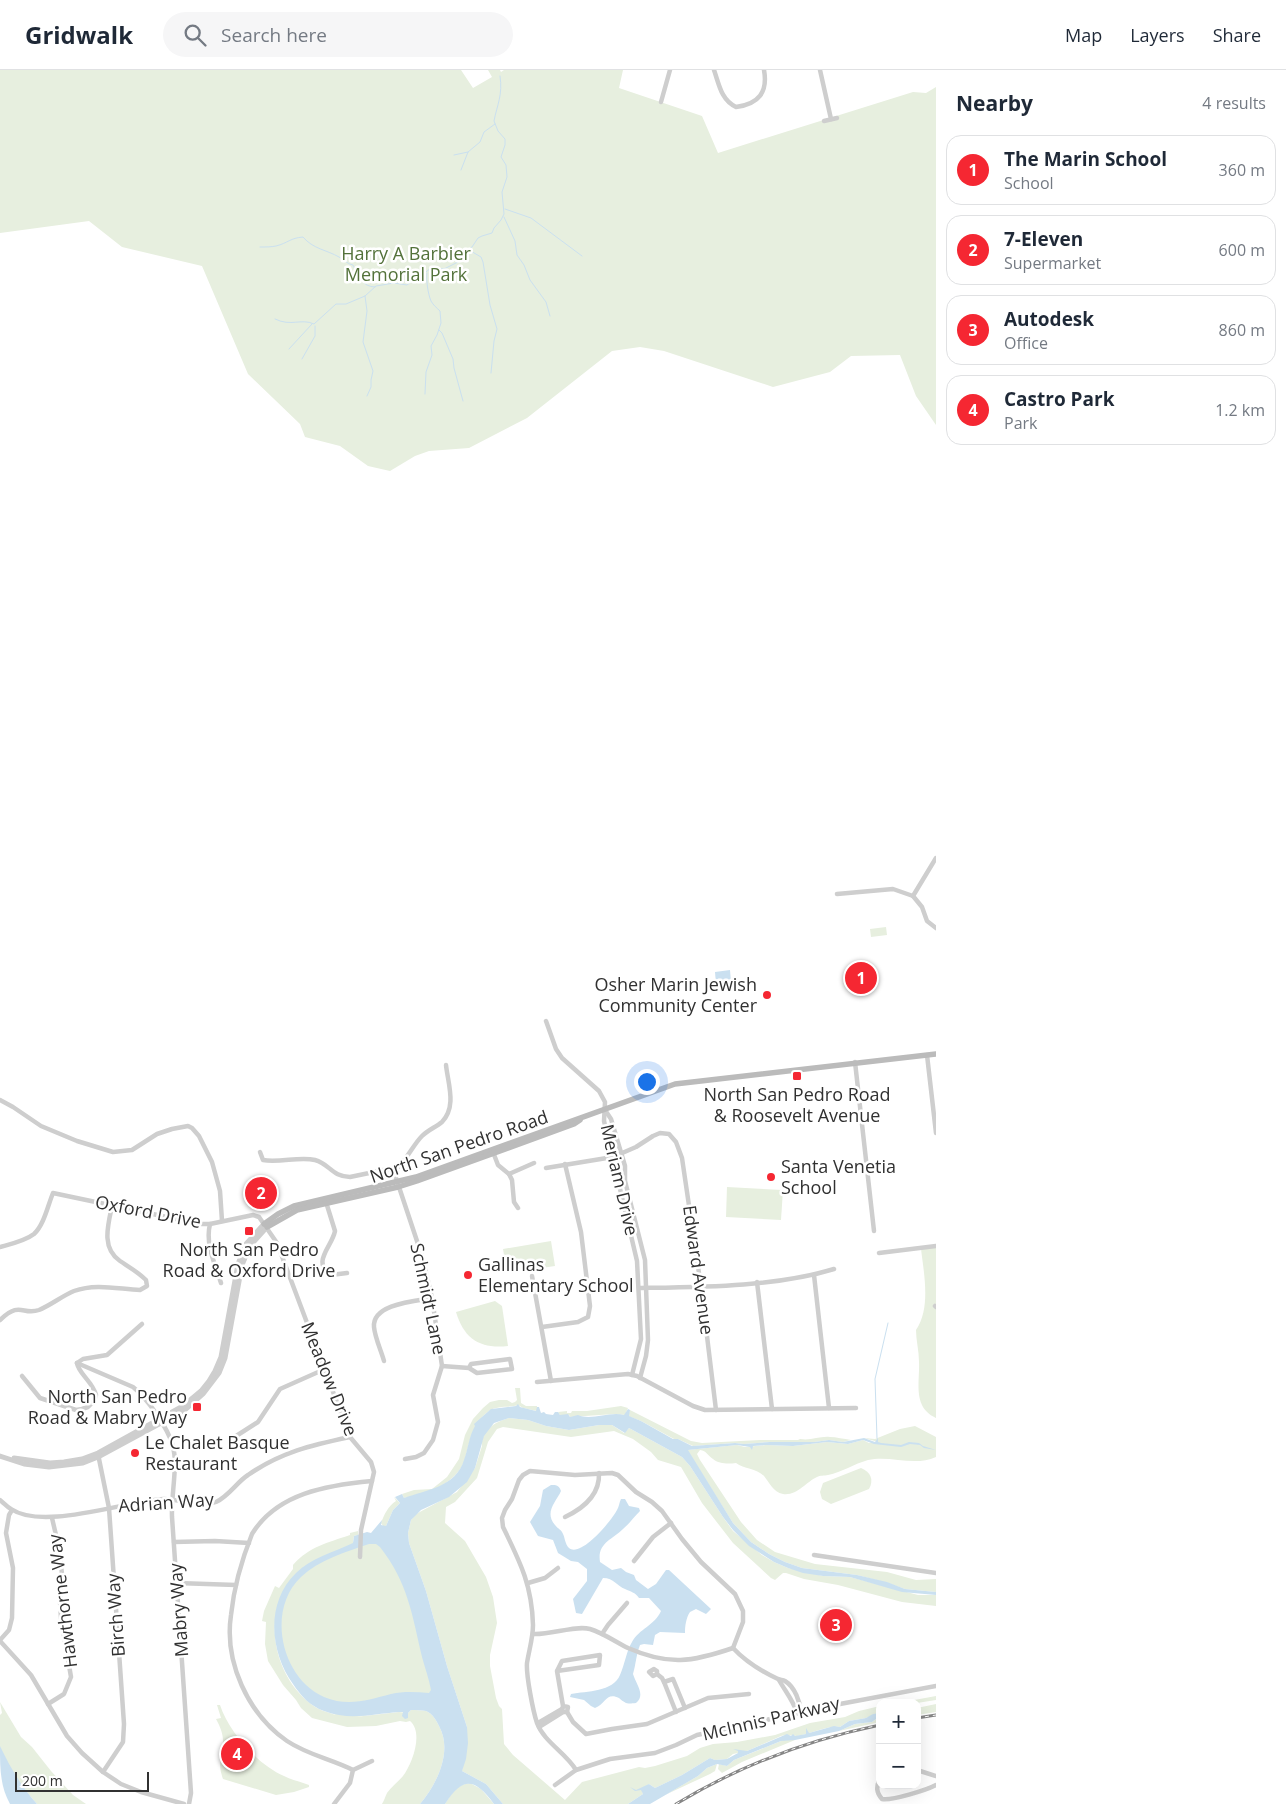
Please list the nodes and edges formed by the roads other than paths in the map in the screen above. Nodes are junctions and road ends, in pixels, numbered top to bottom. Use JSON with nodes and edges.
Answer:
{"nodes":[{"id":1,"x":670,"y":70,"type":"edge"},
{"id":2,"x":714,"y":70,"type":"edge"},
{"id":3,"x":764,"y":70,"type":"edge"},
{"id":4,"x":820,"y":70,"type":"edge"},
{"id":5,"x":661,"y":102,"type":"dead end"},
{"id":6,"x":837,"y":118,"type":"dead end"},
{"id":7,"x":831,"y":119,"type":"junction"},
{"id":8,"x":824,"y":121,"type":"dead end"},
{"id":9,"x":936,"y":858,"type":"edge"},
{"id":10,"x":838,"y":894,"type":"dead end"},
{"id":11,"x":913,"y":896,"type":"junction"},
{"id":12,"x":936,"y":928,"type":"edge"},
{"id":13,"x":546,"y":1021,"type":"dead end"},
{"id":14,"x":936,"y":1054,"type":"edge"},
{"id":15,"x":928,"y":1055,"type":"junction"},
{"id":16,"x":855,"y":1062,"type":"junction"},
{"id":17,"x":446,"y":1065,"type":"dead end"},
{"id":18,"x":0,"y":1100,"type":"edge"},
{"id":19,"x":605,"y":1110,"type":"junction"},
{"id":20,"x":936,"y":1133,"type":"edge"},
{"id":21,"x":493,"y":1151,"type":"junction"},
{"id":22,"x":260,"y":1152,"type":"dead end"},
{"id":23,"x":621,"y":1153,"type":"junction"},
{"id":24,"x":613,"y":1157,"type":"junction"},
{"id":25,"x":534,"y":1162,"type":"dead end"},
{"id":26,"x":565,"y":1164,"type":"junction"},
{"id":27,"x":546,"y":1168,"type":"dead end"},
{"id":28,"x":393,"y":1169,"type":"junction"},
{"id":29,"x":509,"y":1174,"type":"junction"},
{"id":30,"x":398,"y":1184,"type":"junction"},
{"id":31,"x":325,"y":1201,"type":"junction"},
{"id":32,"x":112,"y":1206,"type":"junction"},
{"id":33,"x":518,"y":1208,"type":"dead end"},
{"id":34,"x":222,"y":1221,"type":"junction"},
{"id":35,"x":210,"y":1224,"type":"junction"},
{"id":36,"x":265,"y":1226,"type":"junction"},
{"id":37,"x":874,"y":1230,"type":"dead end"},
{"id":38,"x":936,"y":1246,"type":"edge"},
{"id":39,"x":0,"y":1247,"type":"edge"},
{"id":40,"x":880,"y":1253,"type":"dead end"},
{"id":41,"x":834,"y":1269,"type":"dead end"},
{"id":42,"x":347,"y":1273,"type":"dead end"},
{"id":43,"x":814,"y":1275,"type":"junction"},
{"id":44,"x":532,"y":1276,"type":"dead end"},
{"id":45,"x":757,"y":1282,"type":"junction"},
{"id":46,"x":221,"y":1284,"type":"dead end"},
{"id":47,"x":701,"y":1287,"type":"junction"},
{"id":48,"x":639,"y":1288,"type":"junction"},
{"id":49,"x":646,"y":1288,"type":"junction"},
{"id":50,"x":432,"y":1298,"type":"junction"},
{"id":51,"x":0,"y":1320,"type":"edge"},
{"id":52,"x":142,"y":1324,"type":"dead end"},
{"id":53,"x":542,"y":1328,"type":"junction"},
{"id":54,"x":384,"y":1361,"type":"dead end"},
{"id":55,"x":77,"y":1364,"type":"junction"},
{"id":56,"x":442,"y":1366,"type":"junction"},
{"id":57,"x":469,"y":1368,"type":"junction"},
{"id":58,"x":325,"y":1369,"type":"junction"},
{"id":59,"x":632,"y":1375,"type":"junction"},
{"id":60,"x":22,"y":1376,"type":"dead end"},
{"id":61,"x":640,"y":1378,"type":"junction"},
{"id":62,"x":550,"y":1380,"type":"junction"},
{"id":63,"x":537,"y":1382,"type":"dead end"},
{"id":64,"x":830,"y":1408,"type":"junction"},
{"id":65,"x":856,"y":1408,"type":"dead end"},
{"id":66,"x":772,"y":1409,"type":"junction"},
{"id":67,"x":716,"y":1410,"type":"junction"},
{"id":68,"x":160,"y":1421,"type":"junction"},
{"id":69,"x":350,"y":1437,"type":"junction"},
{"id":70,"x":233,"y":1438,"type":"dead end"},
{"id":71,"x":98,"y":1455,"type":"junction"},
{"id":72,"x":0,"y":1456,"type":"edge"},
{"id":73,"x":405,"y":1458,"type":"dead end"},
{"id":74,"x":599,"y":1473,"type":"junction"},
{"id":75,"x":372,"y":1481,"type":"junction"},
{"id":76,"x":0,"y":1500,"type":"edge"},
{"id":77,"x":172,"y":1500,"type":"junction"},
{"id":78,"x":109,"y":1508,"type":"junction"},
{"id":79,"x":12,"y":1510,"type":"junction"},
{"id":80,"x":565,"y":1517,"type":"dead end"},
{"id":81,"x":52,"y":1518,"type":"junction"},
{"id":82,"x":671,"y":1523,"type":"junction"},
{"id":83,"x":174,"y":1542,"type":"junction"},
{"id":84,"x":249,"y":1542,"type":"junction"},
{"id":85,"x":814,"y":1555,"type":"dead end"},
{"id":86,"x":360,"y":1557,"type":"dead end"},
{"id":87,"x":634,"y":1561,"type":"dead end"},
{"id":88,"x":558,"y":1568,"type":"dead end"},
{"id":89,"x":936,"y":1573,"type":"edge"},
{"id":90,"x":178,"y":1583,"type":"junction"},
{"id":91,"x":528,"y":1583,"type":"junction"},
{"id":92,"x":236,"y":1584,"type":"junction"},
{"id":93,"x":626,"y":1603,"type":"dead end"},
{"id":94,"x":533,"y":1634,"type":"junction"},
{"id":95,"x":602,"y":1634,"type":"junction"},
{"id":96,"x":0,"y":1640,"type":"edge"},
{"id":97,"x":733,"y":1648,"type":"junction"},
{"id":98,"x":657,"y":1657,"type":"junction"},
{"id":99,"x":557,"y":1671,"type":"junction"},
{"id":100,"x":664,"y":1682,"type":"junction"},
{"id":101,"x":936,"y":1686,"type":"edge"},
{"id":102,"x":749,"y":1694,"type":"dead end"},
{"id":103,"x":48,"y":1704,"type":"junction"},
{"id":104,"x":685,"y":1708,"type":"junction"},
{"id":105,"x":564,"y":1710,"type":"junction"},
{"id":106,"x":676,"y":1712,"type":"junction"},
{"id":107,"x":799,"y":1712,"type":"junction"},
{"id":108,"x":538,"y":1725,"type":"junction"},
{"id":109,"x":372,"y":1761,"type":"dead end"},
{"id":110,"x":353,"y":1770,"type":"junction"},
{"id":111,"x":576,"y":1770,"type":"junction"},
{"id":112,"x":921,"y":1771,"type":"edge"},
{"id":113,"x":103,"y":1772,"type":"junction"},
{"id":114,"x":936,"y":1776,"type":"edge"},
{"id":115,"x":555,"y":1785,"type":"dead end"},
{"id":116,"x":936,"y":1786,"type":"edge"},
{"id":117,"x":877,"y":1789,"type":"edge"},
{"id":118,"x":184,"y":1804,"type":"edge"},
{"id":119,"x":190,"y":1804,"type":"edge"},
{"id":120,"x":334,"y":1804,"type":"edge"}],
"edges":[{"from":1,"to":5,"type":"street"},
{"from":2,"to":3,"type":"street"},
{"from":4,"to":7,"type":"street"},
{"from":6,"to":7,"type":"street"},
{"from":7,"to":8,"type":"street"},
{"from":9,"to":11,"type":"street"},
{"from":10,"to":11,"type":"street"},
{"from":11,"to":12,"type":"street"},
{"from":13,"to":19,"type":"street"},
{"from":14,"to":15,"type":"main road","name":"North San Pedro Road"},
{"from":15,"to":16,"type":"main road","name":"North San Pedro Road"},
{"from":15,"to":20,"type":"street"},
{"from":16,"to":19,"type":"main road","name":"North San Pedro Road"},
{"from":16,"to":37,"type":"street"},
{"from":17,"to":28,"type":"street"},
{"from":18,"to":34,"type":"street"},
{"from":19,"to":21,"type":"main road","name":"North San Pedro Road"},
{"from":19,"to":23,"type":"street","name":"Meriam Drive"},
{"from":19,"to":24,"type":"street","name":"Meriam Drive"},
{"from":21,"to":29,"type":"street"},
{"from":21,"to":30,"type":"main road","name":"North San Pedro Road"},
{"from":22,"to":28,"type":"street"},
{"from":23,"to":24,"type":"street"},
{"from":23,"to":47,"type":"street","name":"Edward Avenue"},
{"from":23,"to":49,"type":"street","name":"Meriam Drive"},
{"from":24,"to":26,"type":"street"},
{"from":24,"to":48,"type":"street","name":"Meriam Drive"},
{"from":25,"to":29,"type":"street"},
{"from":26,"to":27,"type":"street"},
{"from":26,"to":53,"type":"street"},
{"from":28,"to":30,"type":"street","name":"Schmidt Lane"},
{"from":29,"to":33,"type":"street"},
{"from":30,"to":31,"type":"main road","name":"North San Pedro Road"},
{"from":30,"to":50,"type":"street","name":"Schmidt Lane"},
{"from":31,"to":36,"type":"main road","name":"North San Pedro Road"},
{"from":31,"to":42,"type":"street"},
{"from":32,"to":35,"type":"street","name":"Oxford Drive"},
{"from":32,"to":39,"type":"street","name":"Oxford Drive"},
{"from":32,"to":51,"type":"street"},
{"from":34,"to":35,"type":"street","name":"Oxford Drive"},
{"from":34,"to":36,"type":"street","name":"Oxford Drive"},
{"from":35,"to":46,"type":"street"},
{"from":36,"to":58,"type":"street","name":"Meadow Drive"},
{"from":36,"to":68,"type":"street","name":"North San Pedro Road"},
{"from":38,"to":40,"type":"street"},
{"from":41,"to":43,"type":"street"},
{"from":43,"to":45,"type":"street"},
{"from":43,"to":64,"type":"street"},
{"from":44,"to":53,"type":"street"},
{"from":45,"to":47,"type":"street"},
{"from":45,"to":66,"type":"street"},
{"from":47,"to":49,"type":"street"},
{"from":47,"to":67,"type":"street","name":"Edward Avenue"},
{"from":48,"to":49,"type":"street"},
{"from":48,"to":59,"type":"street","name":"Meriam Drive"},
{"from":49,"to":61,"type":"street","name":"Meriam Drive"},
{"from":50,"to":54,"type":"street"},
{"from":50,"to":56,"type":"street","name":"Schmidt Lane"},
{"from":52,"to":55,"type":"street"},
{"from":53,"to":62,"type":"street"},
{"from":55,"to":60,"type":"street"},
{"from":55,"to":68,"type":"street","name":"Mabry Way"},
{"from":56,"to":57,"type":"street"},
{"from":56,"to":73,"type":"street","name":"Schmidt Lane"},
{"from":57,"to":57,"type":"street"},
{"from":58,"to":69,"type":"street","name":"Meadow Drive"},
{"from":58,"to":70,"type":"street"},
{"from":59,"to":61,"type":"street"},
{"from":59,"to":62,"type":"street"},
{"from":61,"to":67,"type":"street"},
{"from":62,"to":63,"type":"street"},
{"from":64,"to":65,"type":"street"},
{"from":64,"to":66,"type":"street"},
{"from":66,"to":67,"type":"street"},
{"from":68,"to":71,"type":"street","name":"North San Pedro Road"},
{"from":68,"to":77,"type":"street","name":"Mabry Way"},
{"from":69,"to":75,"type":"street","name":"Meadow Drive"},
{"from":69,"to":77,"type":"street","name":"Adrian Way"},
{"from":71,"to":72,"type":"street","name":"North San Pedro Road"},
{"from":71,"to":78,"type":"street","name":"Birch Way"},
{"from":74,"to":80,"type":"street"},
{"from":74,"to":82,"type":"street"},
{"from":74,"to":91,"type":"street"},
{"from":75,"to":84,"type":"street"},
{"from":75,"to":86,"type":"street","name":"Meadow Drive"},
{"from":76,"to":79,"type":"street","name":"Adrian Way"},
{"from":77,"to":78,"type":"street","name":"Adrian Way"},
{"from":77,"to":83,"type":"street","name":"Mabry Way"},
{"from":78,"to":81,"type":"street","name":"Adrian Way"},
{"from":78,"to":113,"type":"street","name":"Birch Way"},
{"from":79,"to":81,"type":"street","name":"Adrian Way"},
{"from":79,"to":96,"type":"street"},
{"from":81,"to":103,"type":"street","name":"Hawthorne Way"},
{"from":82,"to":87,"type":"street"},
{"from":82,"to":97,"type":"street"},
{"from":83,"to":84,"type":"street"},
{"from":83,"to":90,"type":"street","name":"Mabry Way"},
{"from":84,"to":92,"type":"street"},
{"from":85,"to":89,"type":"street"},
{"from":88,"to":91,"type":"street"},
{"from":90,"to":92,"type":"street"},
{"from":90,"to":119,"type":"street","name":"Mabry Way"},
{"from":91,"to":94,"type":"street"},
{"from":92,"to":110,"type":"street"},
{"from":93,"to":95,"type":"street"},
{"from":94,"to":95,"type":"street"},
{"from":94,"to":108,"type":"street"},
{"from":95,"to":98,"type":"street"},
{"from":96,"to":103,"type":"street"},
{"from":97,"to":98,"type":"street"},
{"from":97,"to":107,"type":"street"},
{"from":98,"to":100,"type":"street"},
{"from":99,"to":99,"type":"street"},
{"from":99,"to":105,"type":"street"},
{"from":100,"to":104,"type":"street"},
{"from":100,"to":106,"type":"street"},
{"from":101,"to":107,"type":"street","name":"McInnis Parkway"},
{"from":102,"to":104,"type":"street"},
{"from":103,"to":113,"type":"street"},
{"from":104,"to":106,"type":"street"},
{"from":105,"to":106,"type":"street"},
{"from":105,"to":108,"type":"street"},
{"from":107,"to":111,"type":"street","name":"McInnis Parkway"},
{"from":108,"to":111,"type":"street"},
{"from":109,"to":110,"type":"street"},
{"from":110,"to":120,"type":"street"},
{"from":111,"to":115,"type":"street","name":"McInnis Parkway"},
{"from":112,"to":114,"type":"street"},
{"from":113,"to":118,"type":"street"},
{"from":116,"to":117,"type":"street"}]}
